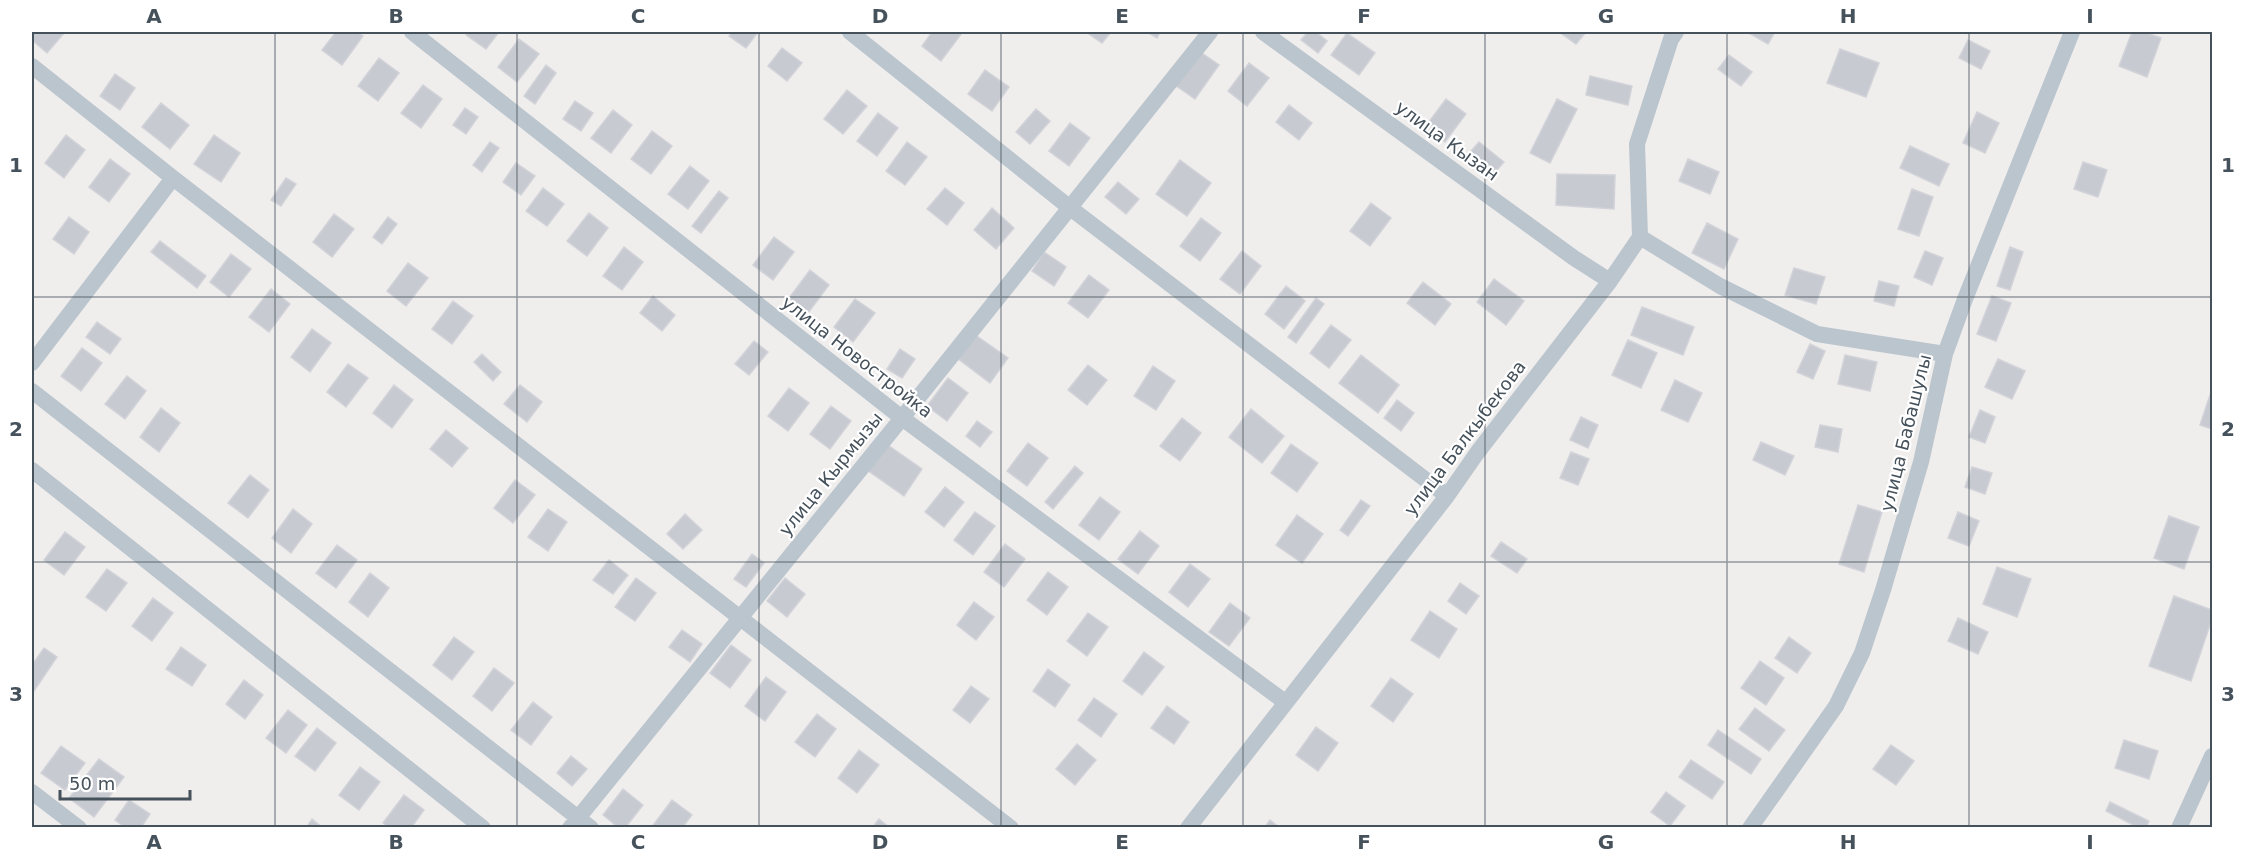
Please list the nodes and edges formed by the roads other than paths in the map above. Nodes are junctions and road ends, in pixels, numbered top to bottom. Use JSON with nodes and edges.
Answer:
{"nodes":[{"id":1,"x":412,"y":32,"type":"edge"},
{"id":2,"x":850,"y":32,"type":"edge"},
{"id":3,"x":1210,"y":32,"type":"edge"},
{"id":4,"x":1263,"y":32,"type":"edge"},
{"id":5,"x":1676,"y":32,"type":"edge"},
{"id":6,"x":2072,"y":32,"type":"edge"},
{"id":7,"x":32,"y":66,"type":"edge"},
{"id":8,"x":173,"y":178,"type":"junction"},
{"id":9,"x":1069,"y":207,"type":"junction"},
{"id":10,"x":1640,"y":237,"type":"junction"},
{"id":11,"x":1610,"y":281,"type":"junction"},
{"id":12,"x":1945,"y":354,"type":"junction"},
{"id":13,"x":32,"y":363,"type":"edge"},
{"id":14,"x":32,"y":391,"type":"edge"},
{"id":15,"x":902,"y":418,"type":"junction"},
{"id":16,"x":32,"y":470,"type":"edge"},
{"id":17,"x":1447,"y":496,"type":"junction"},
{"id":18,"x":740,"y":618,"type":"junction"},
{"id":19,"x":1285,"y":702,"type":"junction"},
{"id":20,"x":2212,"y":756,"type":"edge"},
{"id":21,"x":32,"y":792,"type":"edge"},
{"id":22,"x":2188,"y":807,"type":"junction"},
{"id":23,"x":580,"y":824,"type":"edge"},
{"id":24,"x":1759,"y":824,"type":"edge"},
{"id":25,"x":79,"y":828,"type":"edge"},
{"id":26,"x":483,"y":828,"type":"edge"},
{"id":27,"x":1011,"y":828,"type":"edge"},
{"id":28,"x":1188,"y":828,"type":"edge"},
{"id":29,"x":2179,"y":828,"type":"edge"},
{"id":30,"x":2192,"y":828,"type":"edge"}],
"edges":[{"from":1,"to":15,"type":"street","name":"улица Новостройка"},
{"from":2,"to":9,"type":"street"},
{"from":3,"to":9,"type":"street","name":"улица Кырмызы"},
{"from":4,"to":11,"type":"street","name":"улица Кызан"},
{"from":5,"to":10,"type":"street"},
{"from":6,"to":12,"type":"street","name":"улица Бабашулы"},
{"from":7,"to":8,"type":"street"},
{"from":8,"to":13,"type":"street"},
{"from":8,"to":18,"type":"street"},
{"from":9,"to":15,"type":"street","name":"улица Кырмызы"},
{"from":9,"to":17,"type":"street"},
{"from":10,"to":11,"type":"street","name":"улица Балкыбекова"},
{"from":10,"to":12,"type":"street"},
{"from":11,"to":17,"type":"street","name":"улица Балкыбекова"},
{"from":12,"to":24,"type":"street","name":"улица Бабашулы"},
{"from":14,"to":23,"type":"street"},
{"from":15,"to":18,"type":"street","name":"улица Кырмызы"},
{"from":15,"to":19,"type":"street","name":"улица Новостройка"},
{"from":16,"to":26,"type":"street"},
{"from":17,"to":19,"type":"street","name":"улица Балкыбекова"},
{"from":18,"to":23,"type":"street","name":"улица Кырмызы"},
{"from":18,"to":27,"type":"street"},
{"from":19,"to":28,"type":"street","name":"улица Балкыбекова"},
{"from":20,"to":22,"type":"street"},
{"from":21,"to":25,"type":"street"},
{"from":22,"to":29,"type":"street"},
{"from":22,"to":30,"type":"street"}]}
